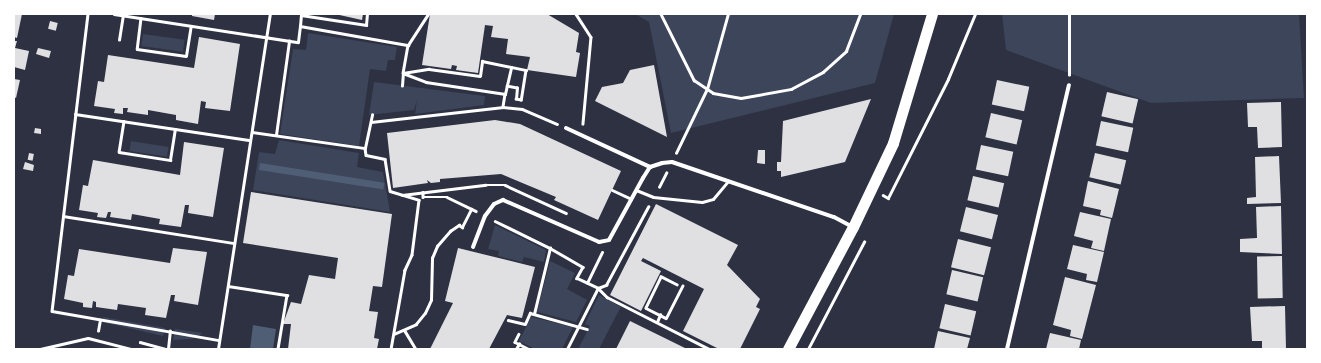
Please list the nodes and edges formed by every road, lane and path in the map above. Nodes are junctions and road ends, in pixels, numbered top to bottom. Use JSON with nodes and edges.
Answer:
{"nodes":[{"id":1,"x":88,"y":14,"type":"edge"},
{"id":2,"x":114,"y":14,"type":"edge"},
{"id":3,"x":270,"y":14,"type":"edge"},
{"id":4,"x":301,"y":14,"type":"edge"},
{"id":5,"x":367,"y":14,"type":"edge"},
{"id":6,"x":428,"y":14,"type":"edge"},
{"id":7,"x":576,"y":14,"type":"edge"},
{"id":8,"x":661,"y":14,"type":"edge"},
{"id":9,"x":728,"y":14,"type":"edge"},
{"id":10,"x":860,"y":14,"type":"edge"},
{"id":11,"x":932,"y":14,"type":"edge"},
{"id":12,"x":975,"y":14,"type":"edge"},
{"id":13,"x":1069,"y":14,"type":"edge"},
{"id":14,"x":123,"y":16,"type":"junction"},
{"id":15,"x":141,"y":18,"type":"junction"},
{"id":16,"x":191,"y":26,"type":"junction"},
{"id":17,"x":300,"y":26,"type":"junction"},
{"id":18,"x":266,"y":38,"type":"junction"},
{"id":19,"x":119,"y":40,"type":"dead end"},
{"id":20,"x":289,"y":41,"type":"junction"},
{"id":21,"x":408,"y":45,"type":"junction"},
{"id":22,"x":510,"y":68,"type":"junction"},
{"id":23,"x":404,"y":73,"type":"junction"},
{"id":24,"x":1069,"y":85,"type":"joint"},
{"id":25,"x":402,"y":86,"type":"dead end"},
{"id":26,"x":507,"y":86,"type":"junction"},
{"id":27,"x":707,"y":89,"type":"junction"},
{"id":28,"x":505,"y":94,"type":"junction"},
{"id":29,"x":503,"y":106,"type":"junction"},
{"id":30,"x":75,"y":114,"type":"junction"},
{"id":31,"x":372,"y":115,"type":"dead end"},
{"id":32,"x":124,"y":121,"type":"junction"},
{"id":33,"x":370,"y":122,"type":"junction"},
{"id":34,"x":566,"y":128,"type":"joint"},
{"id":35,"x":175,"y":129,"type":"junction"},
{"id":36,"x":252,"y":132,"type":"junction"},
{"id":37,"x":579,"y":134,"type":"junction"},
{"id":38,"x":276,"y":136,"type":"junction"},
{"id":39,"x":250,"y":140,"type":"junction"},
{"id":40,"x":365,"y":148,"type":"junction"},
{"id":41,"x":672,"y":162,"type":"junction"},
{"id":42,"x":650,"y":168,"type":"junction"},
{"id":43,"x":728,"y":181,"type":"junction"},
{"id":44,"x":872,"y":187,"type":"junction"},
{"id":45,"x":612,"y":190,"type":"dead end"},
{"id":46,"x":636,"y":190,"type":"junction"},
{"id":47,"x":399,"y":196,"type":"junction"},
{"id":48,"x":653,"y":197,"type":"junction"},
{"id":49,"x":631,"y":199,"type":"junction"},
{"id":50,"x":471,"y":209,"type":"junction"},
{"id":51,"x":63,"y":216,"type":"junction"},
{"id":52,"x":485,"y":216,"type":"junction"},
{"id":53,"x":854,"y":227,"type":"junction"},
{"id":54,"x":609,"y":240,"type":"junction"},
{"id":55,"x":234,"y":243,"type":"junction"},
{"id":56,"x":473,"y":248,"type":"dead end"},
{"id":57,"x":550,"y":248,"type":"junction"},
{"id":58,"x":587,"y":283,"type":"junction"},
{"id":59,"x":228,"y":286,"type":"junction"},
{"id":60,"x":677,"y":286,"type":"dead end"},
{"id":61,"x":682,"y":286,"type":"dead end"},
{"id":62,"x":598,"y":288,"type":"junction"},
{"id":63,"x":534,"y":314,"type":"junction"},
{"id":64,"x":660,"y":315,"type":"junction"},
{"id":65,"x":508,"y":320,"type":"dead end"},
{"id":66,"x":657,"y":322,"type":"junction"},
{"id":67,"x":579,"y":327,"type":"junction"},
{"id":68,"x":587,"y":329,"type":"dead end"},
{"id":69,"x":405,"y":331,"type":"junction"},
{"id":70,"x":170,"y":332,"type":"junction"},
{"id":71,"x":394,"y":334,"type":"junction"},
{"id":72,"x":519,"y":334,"type":"dead end"},
{"id":73,"x":219,"y":340,"type":"junction"},
{"id":74,"x":519,"y":344,"type":"junction"},
{"id":75,"x":569,"y":348,"type":"edge"},
{"id":76,"x":40,"y":349,"type":"edge"},
{"id":77,"x":130,"y":349,"type":"edge"},
{"id":78,"x":168,"y":349,"type":"edge"},
{"id":79,"x":218,"y":349,"type":"edge"},
{"id":80,"x":278,"y":349,"type":"edge"},
{"id":81,"x":391,"y":349,"type":"edge"},
{"id":82,"x":416,"y":349,"type":"edge"},
{"id":83,"x":516,"y":349,"type":"edge"},
{"id":84,"x":529,"y":349,"type":"edge"},
{"id":85,"x":709,"y":349,"type":"edge"},
{"id":86,"x":788,"y":349,"type":"edge"},
{"id":87,"x":1007,"y":349,"type":"edge"}],
"edges":[{"from":1,"to":30,"type":"path"},
{"from":2,"to":14,"type":"path"},
{"from":3,"to":18,"type":"path"},
{"from":4,"to":5,"type":"path"},
{"from":4,"to":17,"type":"path"},
{"from":6,"to":21,"type":"path"},
{"from":7,"to":37,"type":"path"},
{"from":8,"to":27,"type":"path"},
{"from":9,"to":27,"type":"path"},
{"from":10,"to":27,"type":"path"},
{"from":11,"to":44,"type":"highway"},
{"from":12,"to":44,"type":"path"},
{"from":13,"to":24,"type":"path"},
{"from":14,"to":15,"type":"path"},
{"from":14,"to":19,"type":"path"},
{"from":15,"to":16,"type":"path"},
{"from":15,"to":16,"type":"path"},
{"from":16,"to":18,"type":"path"},
{"from":17,"to":20,"type":"path"},
{"from":17,"to":21,"type":"path"},
{"from":18,"to":20,"type":"path"},
{"from":18,"to":36,"type":"path"},
{"from":20,"to":38,"type":"path"},
{"from":21,"to":23,"type":"path"},
{"from":22,"to":23,"type":"path"},
{"from":22,"to":26,"type":"path"},
{"from":22,"to":26,"type":"path"},
{"from":23,"to":25,"type":"path"},
{"from":23,"to":28,"type":"path"},
{"from":24,"to":87,"type":"street"},
{"from":26,"to":28,"type":"path"},
{"from":27,"to":41,"type":"path"},
{"from":28,"to":29,"type":"path"},
{"from":29,"to":33,"type":"path"},
{"from":29,"to":34,"type":"path"},
{"from":30,"to":32,"type":"path"},
{"from":30,"to":51,"type":"path"},
{"from":31,"to":33,"type":"path"},
{"from":32,"to":35,"type":"path"},
{"from":32,"to":35,"type":"path"},
{"from":33,"to":40,"type":"path"},
{"from":34,"to":37,"type":"street"},
{"from":35,"to":39,"type":"path"},
{"from":36,"to":38,"type":"path"},
{"from":36,"to":39,"type":"path"},
{"from":37,"to":42,"type":"street"},
{"from":38,"to":40,"type":"path"},
{"from":39,"to":55,"type":"path"},
{"from":40,"to":47,"type":"path"},
{"from":41,"to":42,"type":"street"},
{"from":41,"to":43,"type":"street"},
{"from":41,"to":48,"type":"path"},
{"from":42,"to":46,"type":"street"},
{"from":43,"to":48,"type":"lane"},
{"from":43,"to":53,"type":"street"},
{"from":44,"to":53,"type":"highway"},
{"from":45,"to":49,"type":"lane"},
{"from":46,"to":48,"type":"lane"},
{"from":46,"to":49,"type":"street"},
{"from":47,"to":50,"type":"path"},
{"from":47,"to":71,"type":"path"},
{"from":48,"to":62,"type":"path"},
{"from":49,"to":54,"type":"street"},
{"from":50,"to":52,"type":"path"},
{"from":50,"to":69,"type":"path"},
{"from":51,"to":55,"type":"path"},
{"from":51,"to":70,"type":"path"},
{"from":52,"to":54,"type":"street"},
{"from":52,"to":56,"type":"street"},
{"from":52,"to":57,"type":"path"},
{"from":53,"to":86,"type":"highway"},
{"from":54,"to":58,"type":"path"},
{"from":55,"to":59,"type":"path"},
{"from":57,"to":58,"type":"path"},
{"from":57,"to":63,"type":"path"},
{"from":58,"to":62,"type":"path"},
{"from":59,"to":73,"type":"path"},
{"from":59,"to":80,"type":"path"},
{"from":60,"to":64,"type":"path"},
{"from":61,"to":64,"type":"path"},
{"from":62,"to":66,"type":"path"},
{"from":62,"to":67,"type":"path"},
{"from":63,"to":65,"type":"path"},
{"from":63,"to":67,"type":"path"},
{"from":64,"to":66,"type":"path"},
{"from":66,"to":85,"type":"path"},
{"from":67,"to":68,"type":"path"},
{"from":67,"to":75,"type":"path"},
{"from":69,"to":71,"type":"path"},
{"from":69,"to":82,"type":"path"},
{"from":70,"to":73,"type":"path"},
{"from":70,"to":78,"type":"path"},
{"from":71,"to":81,"type":"path"},
{"from":72,"to":74,"type":"path"},
{"from":73,"to":79,"type":"path"},
{"from":74,"to":83,"type":"path"},
{"from":74,"to":84,"type":"path"},
{"from":76,"to":77,"type":"lane"}]}
